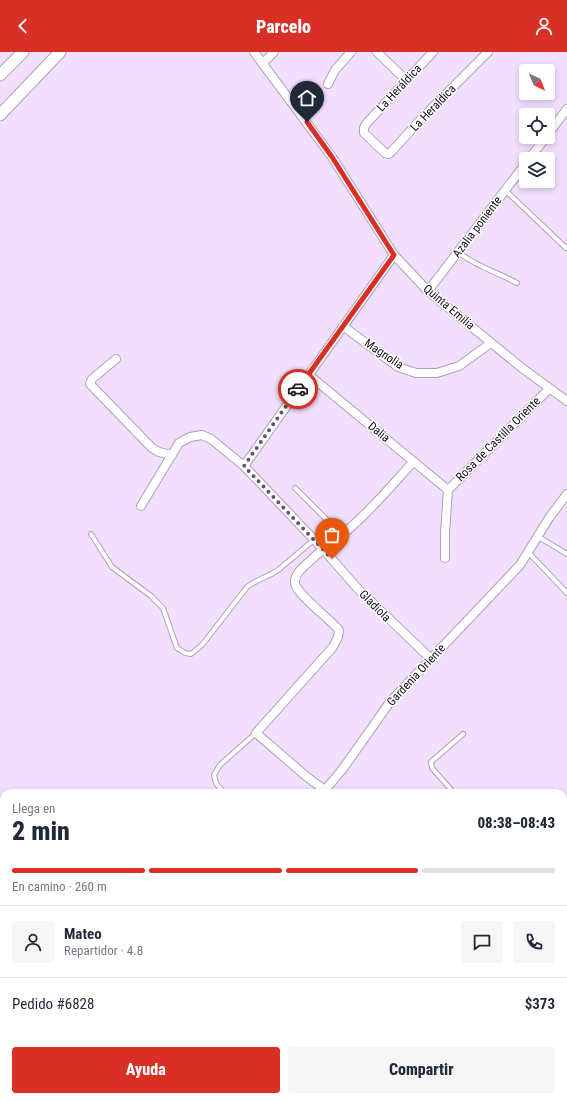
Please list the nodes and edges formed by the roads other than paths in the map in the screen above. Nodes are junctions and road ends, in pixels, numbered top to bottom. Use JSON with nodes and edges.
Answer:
{"nodes":[{"id":1,"x":23,"y":52,"type":"edge"},
{"id":2,"x":60,"y":52,"type":"edge"},
{"id":3,"x":254,"y":52,"type":"edge"},
{"id":4,"x":274,"y":52,"type":"edge"},
{"id":5,"x":351,"y":52,"type":"edge"},
{"id":6,"x":377,"y":52,"type":"edge"},
{"id":7,"x":433,"y":52,"type":"edge"},
{"id":8,"x":488,"y":52,"type":"edge"},
{"id":9,"x":263,"y":64,"type":"junction"},
{"id":10,"x":0,"y":75,"type":"edge"},
{"id":11,"x":406,"y":80,"type":"junction"},
{"id":12,"x":328,"y":84,"type":"dead end"},
{"id":13,"x":567,"y":109,"type":"edge"},
{"id":14,"x":0,"y":115,"type":"edge"},
{"id":15,"x":366,"y":124,"type":"joint"},
{"id":16,"x":555,"y":125,"type":"edge"},
{"id":17,"x":541,"y":144,"type":"edge"},
{"id":18,"x":535,"y":152,"type":"edge"},
{"id":19,"x":519,"y":172,"type":"edge"},
{"id":20,"x":505,"y":190,"type":"junction"},
{"id":21,"x":566,"y":248,"type":"edge"},
{"id":22,"x":458,"y":252,"type":"junction"},
{"id":23,"x":394,"y":255,"type":"junction"},
{"id":24,"x":516,"y":283,"type":"dead end"},
{"id":25,"x":428,"y":291,"type":"junction"},
{"id":26,"x":343,"y":326,"type":"junction"},
{"id":27,"x":491,"y":343,"type":"junction"},
{"id":28,"x":116,"y":359,"type":"dead end"},
{"id":29,"x":309,"y":375,"type":"junction"},
{"id":30,"x":548,"y":389,"type":"junction"},
{"id":31,"x":567,"y":401,"type":"edge"},
{"id":32,"x":172,"y":455,"type":"junction"},
{"id":33,"x":413,"y":462,"type":"junction"},
{"id":34,"x":244,"y":466,"type":"junction"},
{"id":35,"x":295,"y":488,"type":"dead end"},
{"id":36,"x":448,"y":490,"type":"junction"},
{"id":37,"x":567,"y":494,"type":"edge"},
{"id":38,"x":141,"y":506,"type":"dead end"},
{"id":39,"x":92,"y":534,"type":"dead end"},
{"id":40,"x":537,"y":536,"type":"junction"},
{"id":41,"x":315,"y":540,"type":"junction"},
{"id":42,"x":323,"y":549,"type":"junction"},
{"id":43,"x":528,"y":552,"type":"junction"},
{"id":44,"x":567,"y":554,"type":"edge"},
{"id":45,"x":445,"y":558,"type":"dead end"},
{"id":46,"x":567,"y":593,"type":"edge"},
{"id":47,"x":431,"y":659,"type":"junction"},
{"id":48,"x":256,"y":733,"type":"junction"},
{"id":49,"x":463,"y":734,"type":"dead end"},
{"id":50,"x":221,"y":789,"type":"edge"},
{"id":51,"x":321,"y":789,"type":"edge"},
{"id":52,"x":326,"y":789,"type":"edge"},
{"id":53,"x":450,"y":789,"type":"edge"}],
"edges":[{"from":1,"to":10,"type":"main road"},
{"from":2,"to":14,"type":"main road"},
{"from":3,"to":9,"type":"street","name":"Quinta Emilia"},
{"from":4,"to":9,"type":"street"},
{"from":5,"to":12,"type":"street"},
{"from":6,"to":11,"type":"street"},
{"from":7,"to":11,"type":"street","name":"La Heráldica"},
{"from":8,"to":15,"type":"street","name":"La Heraldica"},
{"from":9,"to":23,"type":"street","name":"Quinta Emilia"},
{"from":11,"to":15,"type":"street","name":"La Heráldica"},
{"from":13,"to":16,"type":"street"},
{"from":17,"to":18,"type":"street"},
{"from":19,"to":20,"type":"street","name":"Azalia poniente"},
{"from":20,"to":21,"type":"lane"},
{"from":20,"to":22,"type":"street","name":"Azalia poniente"},
{"from":22,"to":24,"type":"lane"},
{"from":22,"to":25,"type":"street","name":"Azalia poniente"},
{"from":23,"to":25,"type":"street","name":"Quinta Emilia"},
{"from":23,"to":26,"type":"street"},
{"from":25,"to":27,"type":"street","name":"Quinta Emilia"},
{"from":26,"to":27,"type":"street","name":"Magnolia"},
{"from":26,"to":29,"type":"street"},
{"from":27,"to":30,"type":"street","name":"Quinta Emilia"},
{"from":28,"to":32,"type":"street"},
{"from":29,"to":33,"type":"street","name":"Dalia"},
{"from":29,"to":34,"type":"street"},
{"from":30,"to":31,"type":"street","name":"Quinta Emilia"},
{"from":30,"to":36,"type":"street","name":"Rosa de Castilla Oriente"},
{"from":32,"to":34,"type":"street","name":"Gladiola"},
{"from":32,"to":38,"type":"street","name":"Gladiola"},
{"from":33,"to":36,"type":"street","name":"Dalia"},
{"from":33,"to":42,"type":"street"},
{"from":34,"to":41,"type":"street","name":"Gladiola"},
{"from":35,"to":41,"type":"lane"},
{"from":36,"to":45,"type":"street"},
{"from":37,"to":40,"type":"street","name":"Gardenia Oriente"},
{"from":39,"to":41,"type":"lane"},
{"from":40,"to":43,"type":"street","name":"Gardenia Oriente"},
{"from":40,"to":44,"type":"lane"},
{"from":41,"to":42,"type":"street","name":"Gladiola"},
{"from":42,"to":47,"type":"street","name":"Gladiola"},
{"from":42,"to":48,"type":"street"},
{"from":43,"to":46,"type":"lane"},
{"from":43,"to":47,"type":"street","name":"Gardenia Oriente"},
{"from":47,"to":52,"type":"street","name":"Gardenia Oriente"},
{"from":48,"to":50,"type":"lane"},
{"from":48,"to":51,"type":"street","name":"Gardenia Oriente"},
{"from":49,"to":53,"type":"lane"}]}
